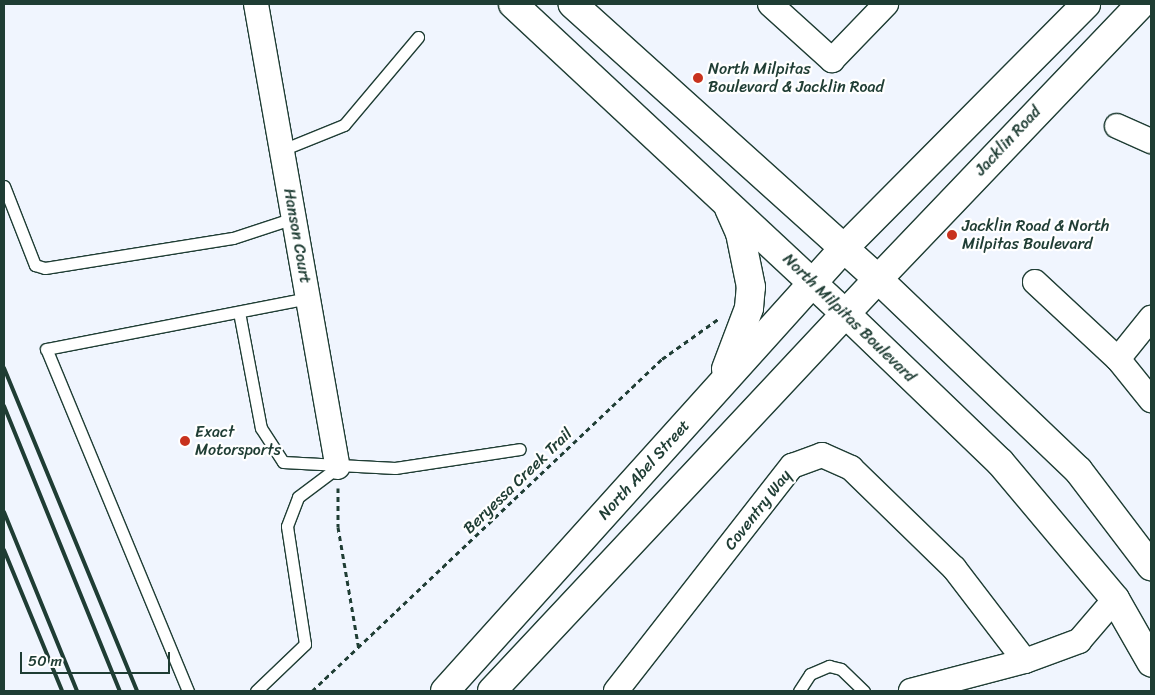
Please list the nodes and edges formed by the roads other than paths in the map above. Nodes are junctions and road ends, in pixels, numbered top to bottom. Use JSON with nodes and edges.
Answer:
{"nodes":[{"id":1,"x":256,"y":4,"type":"edge"},
{"id":2,"x":513,"y":4,"type":"edge"},
{"id":3,"x":573,"y":4,"type":"edge"},
{"id":4,"x":770,"y":4,"type":"edge"},
{"id":5,"x":886,"y":4,"type":"edge"},
{"id":6,"x":1086,"y":4,"type":"edge"},
{"id":7,"x":1141,"y":4,"type":"edge"},
{"id":8,"x":418,"y":37,"type":"dead end"},
{"id":9,"x":1117,"y":126,"type":"dead end"},
{"id":10,"x":1151,"y":141,"type":"edge"},
{"id":11,"x":282,"y":150,"type":"junction"},
{"id":12,"x":4,"y":186,"type":"edge"},
{"id":13,"x":725,"y":200,"type":"junction"},
{"id":14,"x":294,"y":218,"type":"junction"},
{"id":15,"x":844,"y":249,"type":"junction"},
{"id":16,"x":878,"y":279,"type":"junction"},
{"id":17,"x":1034,"y":282,"type":"dead end"},
{"id":18,"x":812,"y":283,"type":"junction"},
{"id":19,"x":308,"y":298,"type":"junction"},
{"id":20,"x":239,"y":312,"type":"junction"},
{"id":21,"x":846,"y":314,"type":"junction"},
{"id":22,"x":1151,"y":318,"type":"edge"},
{"id":23,"x":1118,"y":359,"type":"junction"},
{"id":24,"x":721,"y":384,"type":"junction"},
{"id":25,"x":1151,"y":400,"type":"edge"},
{"id":26,"x":520,"y":449,"type":"dead end"},
{"id":27,"x":338,"y":467,"type":"junction"},
{"id":28,"x":1150,"y":559,"type":"edge"},
{"id":29,"x":1115,"y":599,"type":"junction"},
{"id":30,"x":1025,"y":661,"type":"junction"},
{"id":31,"x":1151,"y":662,"type":"edge"},
{"id":32,"x":188,"y":691,"type":"edge"},
{"id":33,"x":256,"y":691,"type":"edge"},
{"id":34,"x":446,"y":691,"type":"edge"},
{"id":35,"x":492,"y":691,"type":"edge"},
{"id":36,"x":616,"y":691,"type":"edge"},
{"id":37,"x":799,"y":691,"type":"edge"},
{"id":38,"x":864,"y":691,"type":"edge"},
{"id":39,"x":912,"y":691,"type":"edge"}],
"edges":[{"from":1,"to":11,"type":"street","name":"Hanson Court"},
{"from":2,"to":13,"type":"main road","name":"North Milpitas Boulevard"},
{"from":3,"to":15,"type":"main road"},
{"from":4,"to":5,"type":"street"},
{"from":6,"to":15,"type":"main road"},
{"from":7,"to":16,"type":"main road","name":"Jacklin Road"},
{"from":8,"to":11,"type":"lane"},
{"from":9,"to":10,"type":"street"},
{"from":11,"to":14,"type":"street","name":"Hanson Court"},
{"from":12,"to":14,"type":"lane"},
{"from":13,"to":18,"type":"main road","name":"North Milpitas Boulevard"},
{"from":13,"to":24,"type":"main road"},
{"from":14,"to":19,"type":"street","name":"Hanson Court"},
{"from":15,"to":16,"type":"main road"},
{"from":15,"to":18,"type":"main road","name":"North Abel Street"},
{"from":16,"to":21,"type":"main road"},
{"from":16,"to":28,"type":"main road"},
{"from":17,"to":23,"type":"street"},
{"from":18,"to":21,"type":"main road","name":"North Milpitas Boulevard"},
{"from":18,"to":24,"type":"main road","name":"North Abel Street"},
{"from":19,"to":20,"type":"lane"},
{"from":19,"to":27,"type":"street","name":"Hanson Court"},
{"from":20,"to":27,"type":"lane"},
{"from":20,"to":32,"type":"lane"},
{"from":21,"to":29,"type":"main road","name":"North Milpitas Boulevard"},
{"from":21,"to":35,"type":"main road"},
{"from":22,"to":23,"type":"street"},
{"from":23,"to":25,"type":"street"},
{"from":24,"to":34,"type":"main road","name":"North Abel Street"},
{"from":26,"to":27,"type":"lane"},
{"from":27,"to":33,"type":"lane"},
{"from":29,"to":30,"type":"street"},
{"from":29,"to":31,"type":"main road","name":"North Milpitas Boulevard"},
{"from":30,"to":36,"type":"street","name":"Coventry Way"},
{"from":30,"to":39,"type":"street"},
{"from":37,"to":38,"type":"lane"}]}
